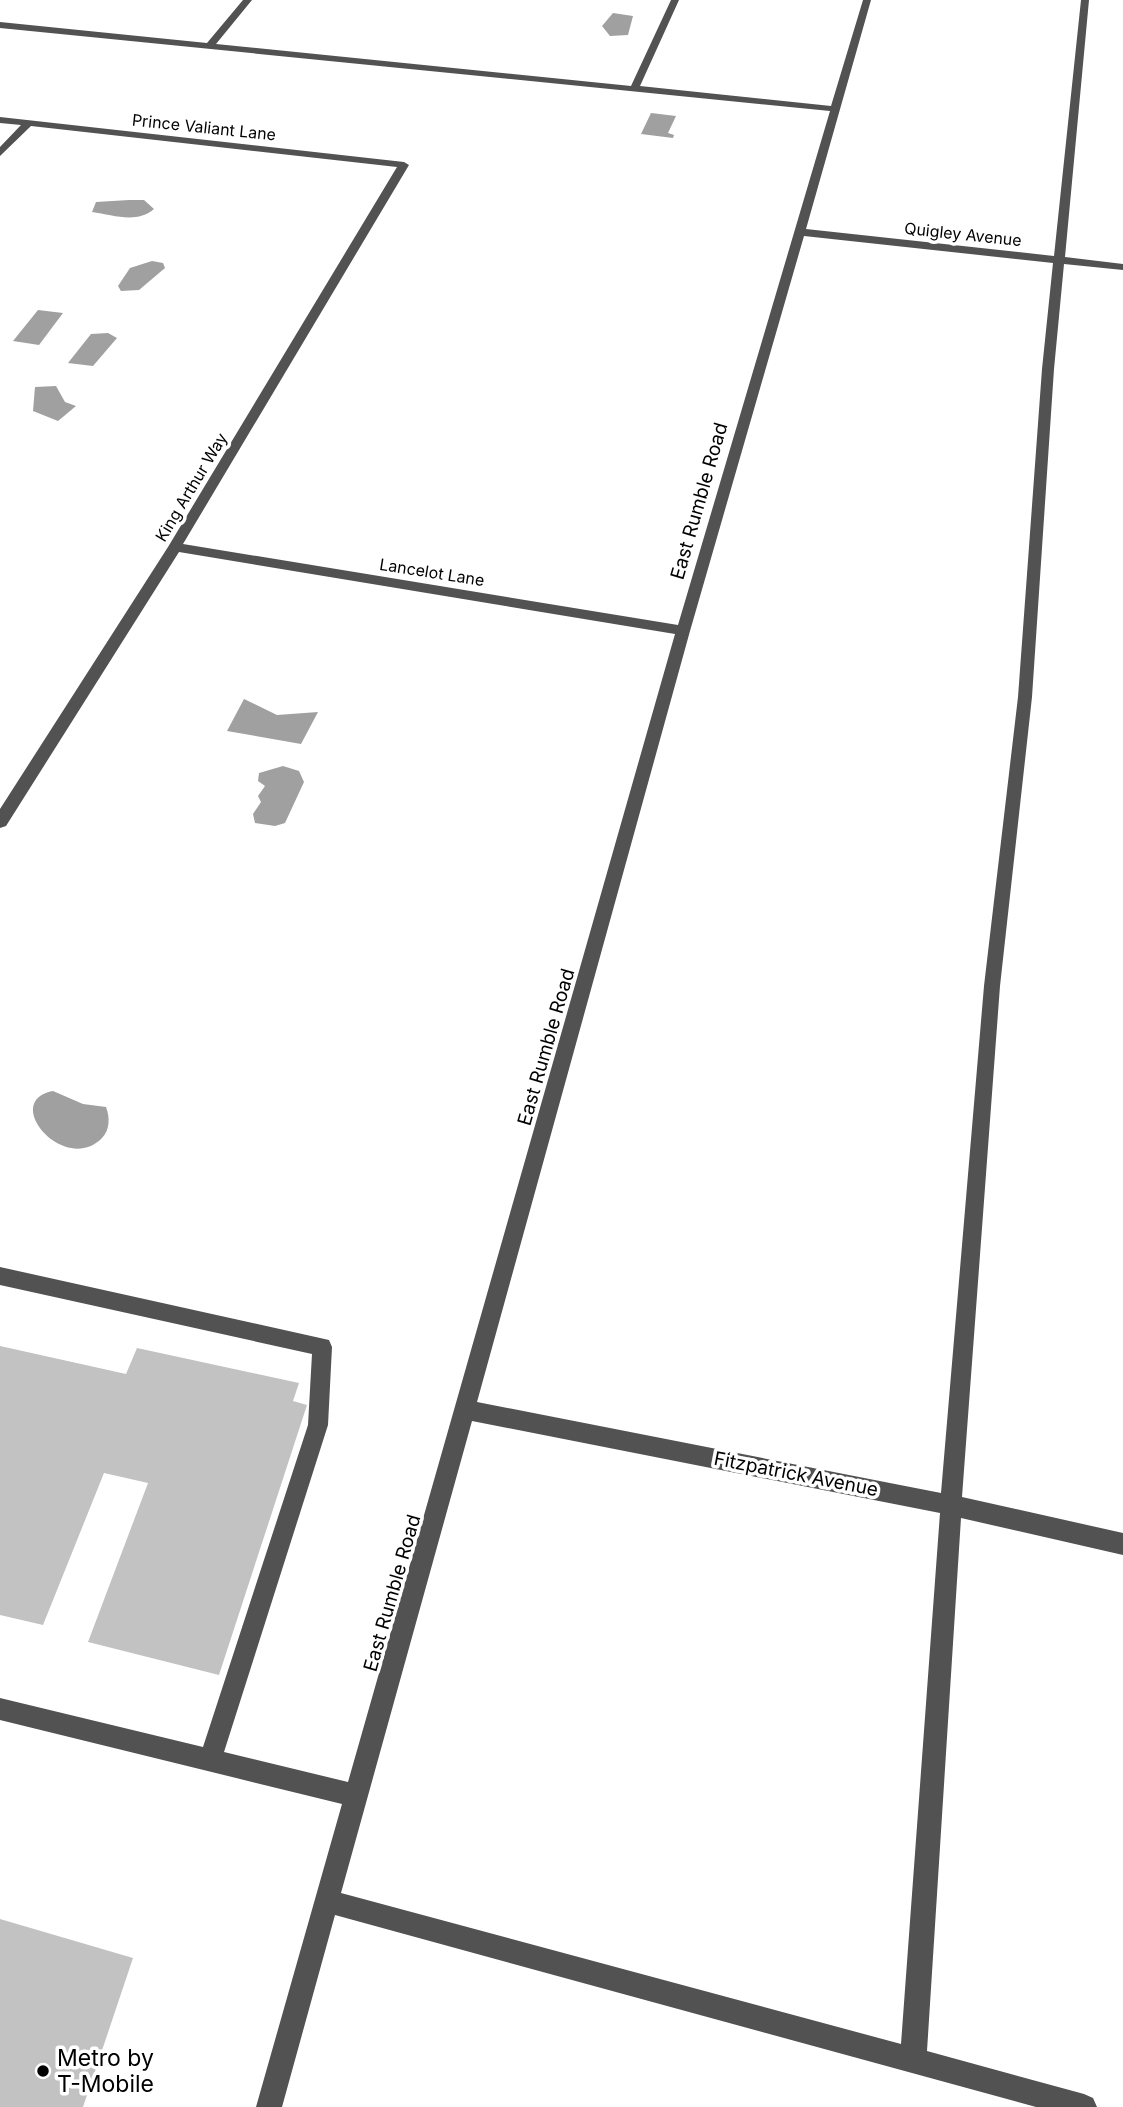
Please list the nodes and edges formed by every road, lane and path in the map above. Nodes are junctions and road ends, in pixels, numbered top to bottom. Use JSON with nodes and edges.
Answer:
{"nodes":[{"id":1,"x":248,"y":0,"type":"edge"},
{"id":2,"x":675,"y":0,"type":"edge"},
{"id":3,"x":867,"y":0,"type":"edge"},
{"id":4,"x":1085,"y":0,"type":"edge"},
{"id":5,"x":0,"y":25,"type":"edge"},
{"id":6,"x":209,"y":47,"type":"junction"},
{"id":7,"x":634,"y":89,"type":"junction"},
{"id":8,"x":835,"y":109,"type":"junction"},
{"id":9,"x":0,"y":120,"type":"edge"},
{"id":10,"x":28,"y":124,"type":"junction"},
{"id":11,"x":0,"y":153,"type":"edge"},
{"id":12,"x":404,"y":165,"type":"joint"},
{"id":13,"x":800,"y":232,"type":"junction"},
{"id":14,"x":1061,"y":260,"type":"junction"},
{"id":15,"x":1123,"y":267,"type":"edge"},
{"id":16,"x":176,"y":547,"type":"junction"},
{"id":17,"x":683,"y":631,"type":"junction"},
{"id":18,"x":0,"y":822,"type":"edge"},
{"id":19,"x":0,"y":1276,"type":"edge"},
{"id":20,"x":467,"y":1410,"type":"junction"},
{"id":21,"x":951,"y":1505,"type":"junction"},
{"id":22,"x":1123,"y":1544,"type":"edge"},
{"id":23,"x":0,"y":1709,"type":"edge"},
{"id":24,"x":210,"y":1761,"type":"junction"},
{"id":25,"x":356,"y":1796,"type":"junction"},
{"id":26,"x":327,"y":1901,"type":"junction"},
{"id":27,"x":913,"y":2062,"type":"junction"},
{"id":28,"x":269,"y":2107,"type":"edge"},
{"id":29,"x":1084,"y":2107,"type":"edge"}],
"edges":[{"from":1,"to":6,"type":"street"},
{"from":2,"to":7,"type":"street"},
{"from":3,"to":8,"type":"street","name":"East Rumble Road"},
{"from":4,"to":14,"type":"street"},
{"from":5,"to":6,"type":"street"},
{"from":6,"to":7,"type":"street"},
{"from":7,"to":8,"type":"street"},
{"from":8,"to":13,"type":"street","name":"East Rumble Road"},
{"from":9,"to":10,"type":"street","name":"Prince Valiant Lane"},
{"from":10,"to":11,"type":"street"},
{"from":10,"to":12,"type":"street","name":"Prince Valiant Lane"},
{"from":12,"to":16,"type":"street","name":"King Arthur Way"},
{"from":13,"to":14,"type":"street","name":"Quigley Avenue"},
{"from":13,"to":17,"type":"street","name":"East Rumble Road"},
{"from":14,"to":15,"type":"street","name":"Quigley Avenue"},
{"from":14,"to":21,"type":"street"},
{"from":16,"to":17,"type":"street","name":"Lancelot Lane"},
{"from":16,"to":18,"type":"street","name":"King Arthur Way"},
{"from":17,"to":20,"type":"street","name":"East Rumble Road"},
{"from":19,"to":24,"type":"street"},
{"from":20,"to":21,"type":"street","name":"Fitzpatrick Avenue"},
{"from":20,"to":25,"type":"street","name":"East Rumble Road"},
{"from":21,"to":22,"type":"street","name":"Fitzpatrick Avenue"},
{"from":21,"to":27,"type":"street"},
{"from":23,"to":24,"type":"street"},
{"from":24,"to":25,"type":"street"},
{"from":25,"to":26,"type":"street","name":"East Rumble Road"},
{"from":26,"to":27,"type":"street"},
{"from":26,"to":28,"type":"street","name":"East Rumble Road"},
{"from":27,"to":29,"type":"street"}]}
